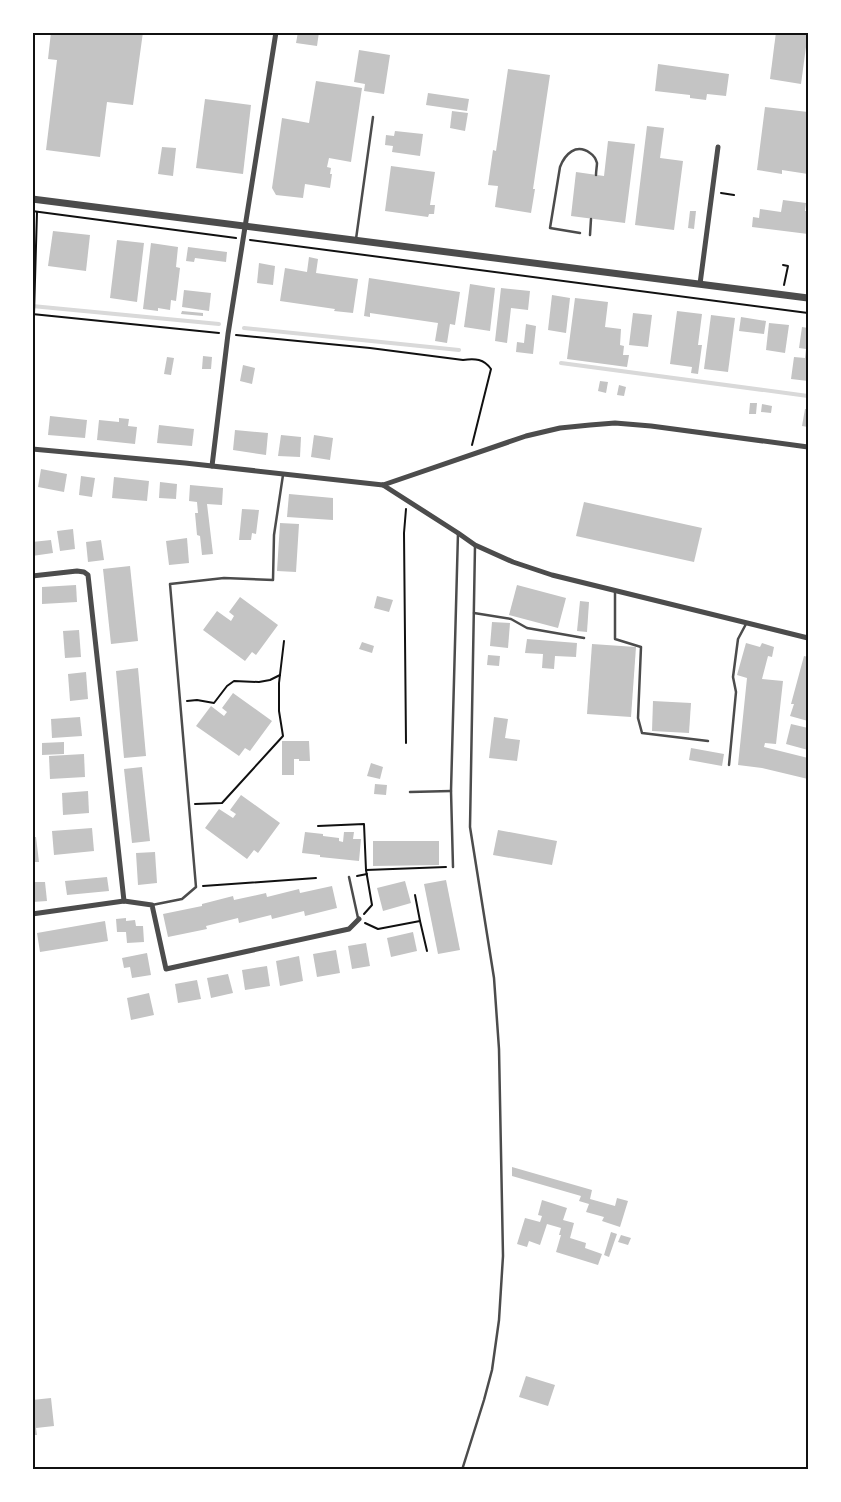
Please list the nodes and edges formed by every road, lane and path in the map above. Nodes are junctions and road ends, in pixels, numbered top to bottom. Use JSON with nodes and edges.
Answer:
{"nodes":[{"id":1,"x":276,"y":32,"type":"edge"},
{"id":2,"x":373,"y":117,"type":"dead end"},
{"id":3,"x":718,"y":147,"type":"dead end"},
{"id":4,"x":596,"y":175,"type":"dead end"},
{"id":5,"x":712,"y":192,"type":"junction"},
{"id":6,"x":734,"y":195,"type":"dead end"},
{"id":7,"x":35,"y":199,"type":"edge"},
{"id":8,"x":32,"y":211,"type":"edge"},
{"id":9,"x":37,"y":212,"type":"junction"},
{"id":10,"x":591,"y":219,"type":"dead end"},
{"id":11,"x":246,"y":226,"type":"junction"},
{"id":12,"x":580,"y":233,"type":"dead end"},
{"id":13,"x":590,"y":234,"type":"dead end"},
{"id":14,"x":243,"y":239,"type":"junction"},
{"id":15,"x":356,"y":240,"type":"junction"},
{"id":16,"x":783,"y":265,"type":"dead end"},
{"id":17,"x":700,"y":284,"type":"junction"},
{"id":18,"x":783,"y":295,"type":"junction"},
{"id":19,"x":808,"y":298,"type":"edge"},
{"id":20,"x":34,"y":313,"type":"edge"},
{"id":21,"x":808,"y":313,"type":"edge"},
{"id":22,"x":228,"y":334,"type":"junction"},
{"id":23,"x":808,"y":447,"type":"edge"},
{"id":24,"x":33,"y":449,"type":"edge"},
{"id":25,"x":470,"y":454,"type":"junction"},
{"id":26,"x":212,"y":466,"type":"junction"},
{"id":27,"x":283,"y":474,"type":"junction"},
{"id":28,"x":383,"y":485,"type":"junction"},
{"id":29,"x":406,"y":500,"type":"junction"},
{"id":30,"x":458,"y":533,"type":"junction"},
{"id":31,"x":475,"y":545,"type":"junction"},
{"id":32,"x":32,"y":576,"type":"edge"},
{"id":33,"x":615,"y":591,"type":"junction"},
{"id":34,"x":474,"y":613,"type":"junction"},
{"id":35,"x":746,"y":623,"type":"junction"},
{"id":36,"x":584,"y":638,"type":"dead end"},
{"id":37,"x":808,"y":638,"type":"edge"},
{"id":38,"x":284,"y":641,"type":"dead end"},
{"id":39,"x":280,"y":675,"type":"junction"},
{"id":40,"x":184,"y":701,"type":"dead end"},
{"id":41,"x":708,"y":741,"type":"dead end"},
{"id":42,"x":406,"y":743,"type":"dead end"},
{"id":43,"x":729,"y":765,"type":"dead end"},
{"id":44,"x":410,"y":792,"type":"dead end"},
{"id":45,"x":451,"y":792,"type":"junction"},
{"id":46,"x":193,"y":804,"type":"dead end"},
{"id":47,"x":318,"y":826,"type":"dead end"},
{"id":48,"x":453,"y":866,"type":"joint"},
{"id":49,"x":366,"y":872,"type":"junction"},
{"id":50,"x":349,"y":877,"type":"joint"},
{"id":51,"x":316,"y":878,"type":"dead end"},
{"id":52,"x":196,"y":887,"type":"junction"},
{"id":53,"x":415,"y":895,"type":"dead end"},
{"id":54,"x":124,"y":901,"type":"junction"},
{"id":55,"x":152,"y":905,"type":"junction"},
{"id":56,"x":32,"y":914,"type":"edge"},
{"id":57,"x":359,"y":919,"type":"junction"},
{"id":58,"x":420,"y":921,"type":"junction"},
{"id":59,"x":427,"y":951,"type":"dead end"},
{"id":60,"x":462,"y":1470,"type":"edge"}],
"edges":[{"from":1,"to":11,"type":"street"},
{"from":2,"to":15,"type":"lane"},
{"from":3,"to":5,"type":"street"},
{"from":4,"to":12,"type":"lane"},
{"from":5,"to":6,"type":"path"},
{"from":5,"to":17,"type":"street"},
{"from":7,"to":9,"type":"path"},
{"from":7,"to":11,"type":"street"},
{"from":8,"to":9,"type":"path"},
{"from":9,"to":14,"type":"path"},
{"from":9,"to":20,"type":"path"},
{"from":10,"to":13,"type":"lane"},
{"from":11,"to":14,"type":"street"},
{"from":11,"to":15,"type":"street"},
{"from":14,"to":21,"type":"path"},
{"from":14,"to":22,"type":"street"},
{"from":15,"to":17,"type":"street"},
{"from":16,"to":18,"type":"path"},
{"from":17,"to":18,"type":"street"},
{"from":18,"to":19,"type":"street"},
{"from":20,"to":22,"type":"path"},
{"from":20,"to":24,"type":"path"},
{"from":22,"to":25,"type":"path"},
{"from":22,"to":26,"type":"street"},
{"from":23,"to":25,"type":"street"},
{"from":24,"to":26,"type":"street"},
{"from":25,"to":28,"type":"street"},
{"from":26,"to":27,"type":"street"},
{"from":27,"to":28,"type":"street"},
{"from":27,"to":52,"type":"lane"},
{"from":28,"to":29,"type":"street"},
{"from":29,"to":30,"type":"street"},
{"from":29,"to":42,"type":"path"},
{"from":30,"to":31,"type":"street"},
{"from":30,"to":45,"type":"lane"},
{"from":31,"to":33,"type":"street"},
{"from":31,"to":34,"type":"lane"},
{"from":32,"to":54,"type":"street"},
{"from":33,"to":35,"type":"street"},
{"from":33,"to":41,"type":"lane"},
{"from":34,"to":36,"type":"lane"},
{"from":34,"to":60,"type":"lane"},
{"from":35,"to":37,"type":"street"},
{"from":35,"to":43,"type":"lane"},
{"from":38,"to":39,"type":"path"},
{"from":39,"to":40,"type":"path"},
{"from":39,"to":46,"type":"path"},
{"from":44,"to":45,"type":"lane"},
{"from":45,"to":48,"type":"lane"},
{"from":47,"to":49,"type":"path"},
{"from":48,"to":49,"type":"path"},
{"from":49,"to":50,"type":"path"},
{"from":49,"to":57,"type":"path"},
{"from":50,"to":57,"type":"lane"},
{"from":51,"to":52,"type":"path"},
{"from":52,"to":55,"type":"lane"},
{"from":53,"to":58,"type":"path"},
{"from":54,"to":55,"type":"street"},
{"from":54,"to":56,"type":"street"},
{"from":55,"to":57,"type":"street"},
{"from":57,"to":58,"type":"path"},
{"from":58,"to":59,"type":"path"}]}
